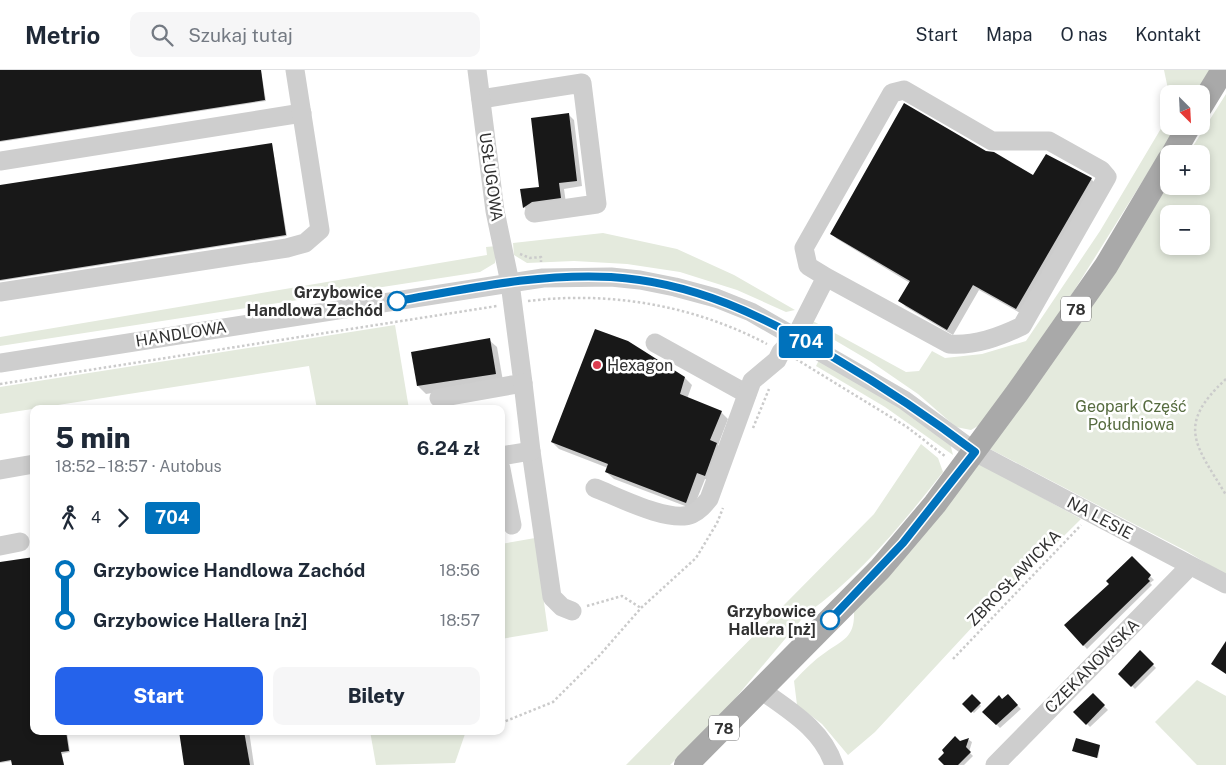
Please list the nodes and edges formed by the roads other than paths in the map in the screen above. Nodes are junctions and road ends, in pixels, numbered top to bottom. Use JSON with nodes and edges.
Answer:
{"nodes":[{"id":1,"x":295,"y":70,"type":"edge"},
{"id":2,"x":477,"y":70,"type":"edge"},
{"id":3,"x":1223,"y":70,"type":"edge"},
{"id":4,"x":1210,"y":91,"type":"edge"},
{"id":5,"x":481,"y":99,"type":"junction"},
{"id":6,"x":302,"y":113,"type":"junction"},
{"id":7,"x":0,"y":161,"type":"edge"},
{"id":8,"x":1160,"y":175,"type":"edge"},
{"id":9,"x":534,"y":213,"type":"dead end"},
{"id":10,"x":826,"y":277,"type":"junction"},
{"id":11,"x":510,"y":283,"type":"junction"},
{"id":12,"x":0,"y":292,"type":"edge"},
{"id":13,"x":796,"y":336,"type":"junction"},
{"id":14,"x":655,"y":343,"type":"dead end"},
{"id":15,"x":0,"y":363,"type":"edge"},
{"id":16,"x":523,"y":383,"type":"junction"},
{"id":17,"x":747,"y":394,"type":"junction"},
{"id":18,"x":439,"y":398,"type":"dead end"},
{"id":19,"x":531,"y":451,"type":"junction"},
{"id":20,"x":975,"y":452,"type":"junction"},
{"id":21,"x":505,"y":455,"type":"edge"},
{"id":22,"x":30,"y":465,"type":"edge"},
{"id":23,"x":0,"y":470,"type":"edge"},
{"id":24,"x":594,"y":488,"type":"dead end"},
{"id":25,"x":505,"y":490,"type":"edge"},
{"id":26,"x":512,"y":526,"type":"dead end"},
{"id":27,"x":20,"y":542,"type":"dead end"},
{"id":28,"x":0,"y":546,"type":"edge"},
{"id":29,"x":1190,"y":566,"type":"junction"},
{"id":30,"x":1226,"y":584,"type":"edge"},
{"id":31,"x":572,"y":611,"type":"road end"},
{"id":32,"x":761,"y":690,"type":"junction"},
{"id":33,"x":686,"y":765,"type":"edge"},
{"id":34,"x":834,"y":765,"type":"edge"},
{"id":35,"x":995,"y":765,"type":"edge"}],
"edges":[{"from":1,"to":6,"type":"street"},
{"from":2,"to":5,"type":"street","name":"USŁUGOWA"},
{"from":3,"to":4,"type":"main road"},
{"from":5,"to":9,"type":"street"},
{"from":5,"to":11,"type":"street","name":"USŁUGOWA"},
{"from":6,"to":7,"type":"street"},
{"from":6,"to":12,"type":"street"},
{"from":8,"to":20,"type":"main road","number":"78"},
{"from":10,"to":10,"type":"street"},
{"from":10,"to":13,"type":"street"},
{"from":11,"to":13,"type":"street","name":"HANDLOWA"},
{"from":11,"to":15,"type":"street","name":"HANDLOWA"},
{"from":11,"to":16,"type":"street","name":"USŁUGOWA"},
{"from":13,"to":17,"type":"street"},
{"from":13,"to":20,"type":"street","name":"HANDLOWA"},
{"from":14,"to":17,"type":"street"},
{"from":16,"to":18,"type":"street"},
{"from":16,"to":19,"type":"street","name":"USŁUGOWA"},
{"from":17,"to":24,"type":"street"},
{"from":19,"to":21,"type":"street"},
{"from":19,"to":31,"type":"street","name":"USŁUGOWA"},
{"from":20,"to":29,"type":"street","name":"NA LESIE"},
{"from":20,"to":32,"type":"main road","number":"78"},
{"from":22,"to":23,"type":"street"},
{"from":25,"to":26,"type":"street"},
{"from":27,"to":28,"type":"street"},
{"from":29,"to":30,"type":"street","name":"NA LESIE"},
{"from":29,"to":35,"type":"street","name":"CZEKANOWSKA"},
{"from":32,"to":33,"type":"main road","number":"78"},
{"from":32,"to":34,"type":"street"}]}
